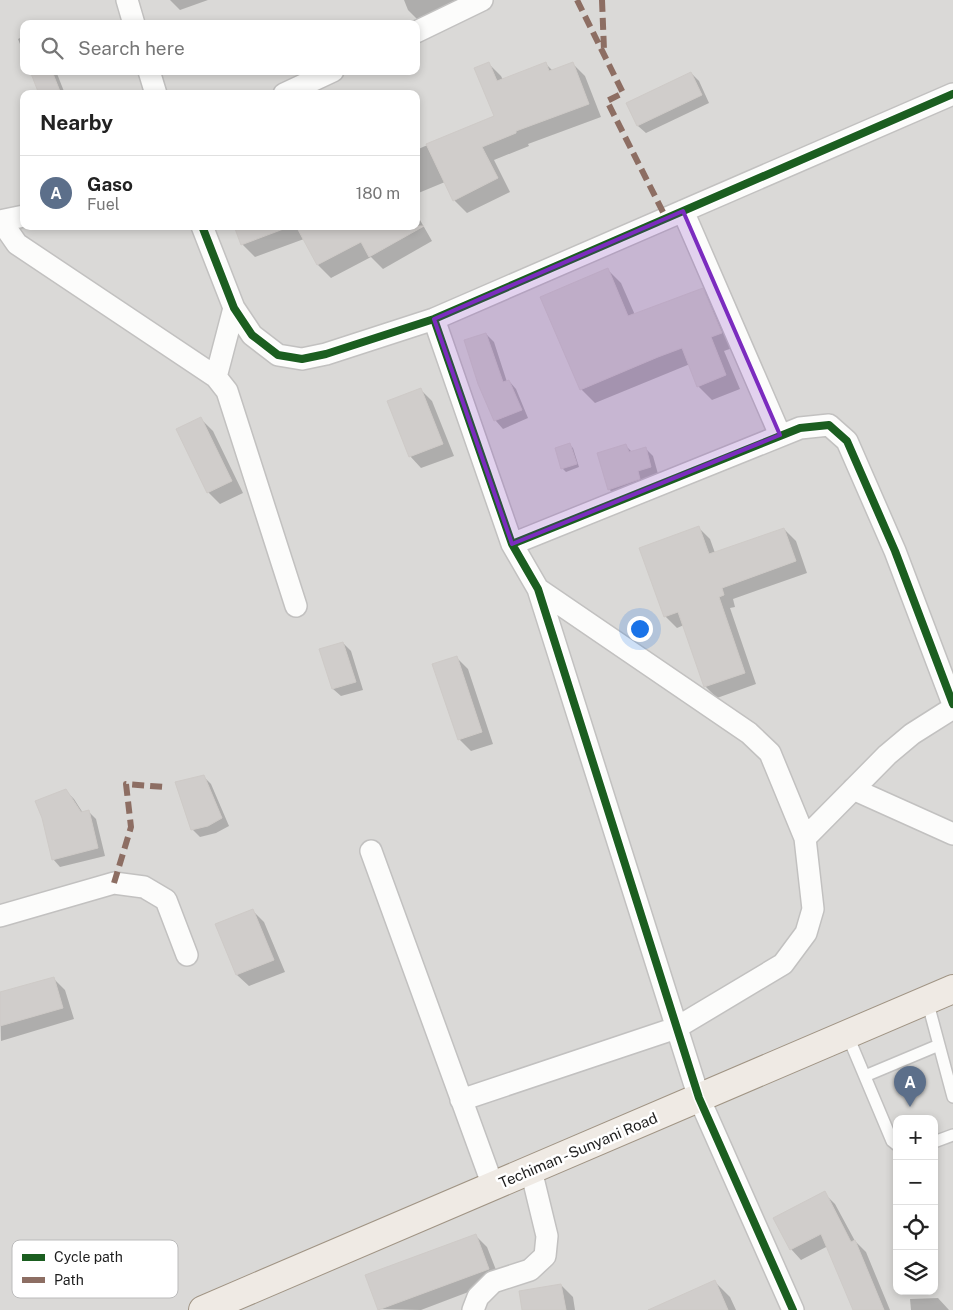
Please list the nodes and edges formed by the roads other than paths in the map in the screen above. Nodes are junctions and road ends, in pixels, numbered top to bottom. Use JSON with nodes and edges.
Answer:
{"nodes":[{"id":1,"x":127,"y":0,"type":"edge"},
{"id":2,"x":482,"y":0,"type":"edge"},
{"id":3,"x":133,"y":20,"type":"edge"},
{"id":4,"x":420,"y":30,"type":"edge"},
{"id":5,"x":150,"y":75,"type":"edge"},
{"id":6,"x":324,"y":75,"type":"edge"},
{"id":7,"x":155,"y":90,"type":"edge"},
{"id":8,"x":293,"y":90,"type":"edge"},
{"id":9,"x":953,"y":94,"type":"edge"},
{"id":10,"x":684,"y":211,"type":"junction"},
{"id":11,"x":20,"y":217,"type":"edge"},
{"id":12,"x":0,"y":221,"type":"edge"},
{"id":13,"x":204,"y":230,"type":"edge"},
{"id":14,"x":234,"y":308,"type":"junction"},
{"id":15,"x":434,"y":318,"type":"junction"},
{"id":16,"x":216,"y":377,"type":"junction"},
{"id":17,"x":780,"y":435,"type":"junction"},
{"id":18,"x":512,"y":544,"type":"junction"},
{"id":19,"x":538,"y":589,"type":"junction"},
{"id":20,"x":296,"y":606,"type":"dead end"},
{"id":21,"x":953,"y":704,"type":"edge"},
{"id":22,"x":953,"y":708,"type":"edge"},
{"id":23,"x":853,"y":789,"type":"junction"},
{"id":24,"x":953,"y":834,"type":"edge"},
{"id":25,"x":805,"y":838,"type":"junction"},
{"id":26,"x":371,"y":851,"type":"dead end"},
{"id":27,"x":0,"y":916,"type":"edge"},
{"id":28,"x":187,"y":955,"type":"dead end"},
{"id":29,"x":953,"y":989,"type":"edge"},
{"id":30,"x":927,"y":1000,"type":"junction"},
{"id":31,"x":676,"y":1028,"type":"junction"},
{"id":32,"x":847,"y":1034,"type":"junction"},
{"id":33,"x":940,"y":1045,"type":"junction"},
{"id":34,"x":865,"y":1076,"type":"junction"},
{"id":35,"x":953,"y":1097,"type":"edge"},
{"id":36,"x":699,"y":1098,"type":"junction"},
{"id":37,"x":461,"y":1100,"type":"junction"},
{"id":38,"x":953,"y":1135,"type":"edge"},
{"id":39,"x":938,"y":1141,"type":"edge"},
{"id":40,"x":893,"y":1142,"type":"edge"},
{"id":41,"x":531,"y":1170,"type":"junction"},
{"id":42,"x":493,"y":1186,"type":"junction"},
{"id":43,"x":204,"y":1310,"type":"edge"},
{"id":44,"x":473,"y":1310,"type":"edge"},
{"id":45,"x":793,"y":1310,"type":"edge"}],
"edges":[{"from":1,"to":3,"type":"street"},
{"from":2,"to":4,"type":"street"},
{"from":5,"to":7,"type":"street"},
{"from":6,"to":8,"type":"street"},
{"from":9,"to":10,"type":"street"},
{"from":10,"to":15,"type":"street"},
{"from":10,"to":17,"type":"street"},
{"from":11,"to":12,"type":"street"},
{"from":12,"to":16,"type":"street"},
{"from":13,"to":14,"type":"street"},
{"from":14,"to":15,"type":"street"},
{"from":14,"to":16,"type":"street"},
{"from":15,"to":18,"type":"street"},
{"from":16,"to":20,"type":"street"},
{"from":17,"to":18,"type":"street"},
{"from":17,"to":21,"type":"street"},
{"from":18,"to":19,"type":"street"},
{"from":19,"to":25,"type":"street"},
{"from":19,"to":31,"type":"street"},
{"from":22,"to":23,"type":"street"},
{"from":23,"to":24,"type":"street"},
{"from":23,"to":25,"type":"street"},
{"from":25,"to":31,"type":"street"},
{"from":26,"to":37,"type":"street"},
{"from":27,"to":28,"type":"street"},
{"from":29,"to":30,"type":"main road","name":"Techiman - Sunyani Road"},
{"from":30,"to":32,"type":"main road","name":"Techiman - Sunyani Road"},
{"from":30,"to":33,"type":"lane"},
{"from":31,"to":36,"type":"street"},
{"from":31,"to":37,"type":"street"},
{"from":32,"to":34,"type":"lane"},
{"from":32,"to":36,"type":"main road","name":"Techiman - Sunyani Road"},
{"from":33,"to":34,"type":"lane"},
{"from":33,"to":35,"type":"lane"},
{"from":34,"to":40,"type":"lane"},
{"from":36,"to":41,"type":"main road","name":"Techiman - Sunyani Road"},
{"from":36,"to":45,"type":"street"},
{"from":37,"to":42,"type":"street"},
{"from":38,"to":39,"type":"lane"},
{"from":41,"to":42,"type":"main road","name":"Techiman - Sunyani Road"},
{"from":41,"to":44,"type":"street"},
{"from":42,"to":43,"type":"main road","name":"Techiman - Sunyani Road"}]}
